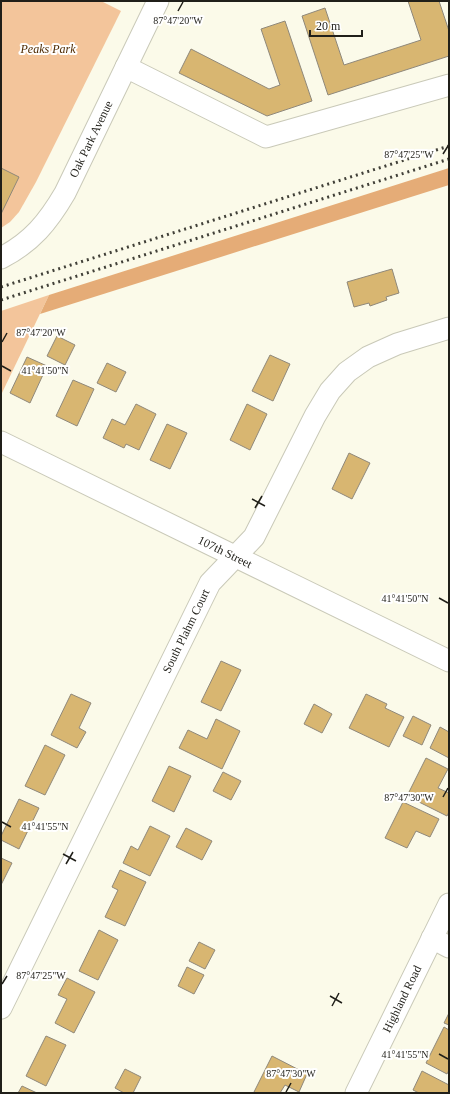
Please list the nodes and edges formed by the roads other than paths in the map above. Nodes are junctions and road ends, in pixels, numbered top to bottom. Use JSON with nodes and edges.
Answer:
{"nodes":[{"id":1,"x":158,"y":1,"type":"edge"},
{"id":2,"x":126,"y":67,"type":"junction"},
{"id":3,"x":449,"y":85,"type":"edge"},
{"id":4,"x":1,"y":258,"type":"edge"},
{"id":5,"x":449,"y":328,"type":"edge"},
{"id":6,"x":1,"y":442,"type":"edge"},
{"id":7,"x":235,"y":557,"type":"junction"},
{"id":8,"x":449,"y":661,"type":"edge"},
{"id":9,"x":449,"y":904,"type":"edge"},
{"id":10,"x":441,"y":942,"type":"edge"},
{"id":11,"x":1,"y":1008,"type":"edge"},
{"id":12,"x":356,"y":1093,"type":"edge"}],
"edges":[{"from":1,"to":2,"type":"street","name":"Oak Park Avenue"},
{"from":2,"to":3,"type":"street"},
{"from":2,"to":4,"type":"street","name":"Oak Park Avenue"},
{"from":5,"to":7,"type":"street","name":"South Plahm Court"},
{"from":6,"to":7,"type":"street","name":"107th Street"},
{"from":7,"to":8,"type":"street","name":"107th Street"},
{"from":7,"to":11,"type":"street","name":"South Plahm Court"},
{"from":9,"to":10,"type":"street","name":"Highland Road"},
{"from":10,"to":12,"type":"street","name":"Highland Road"}]}
